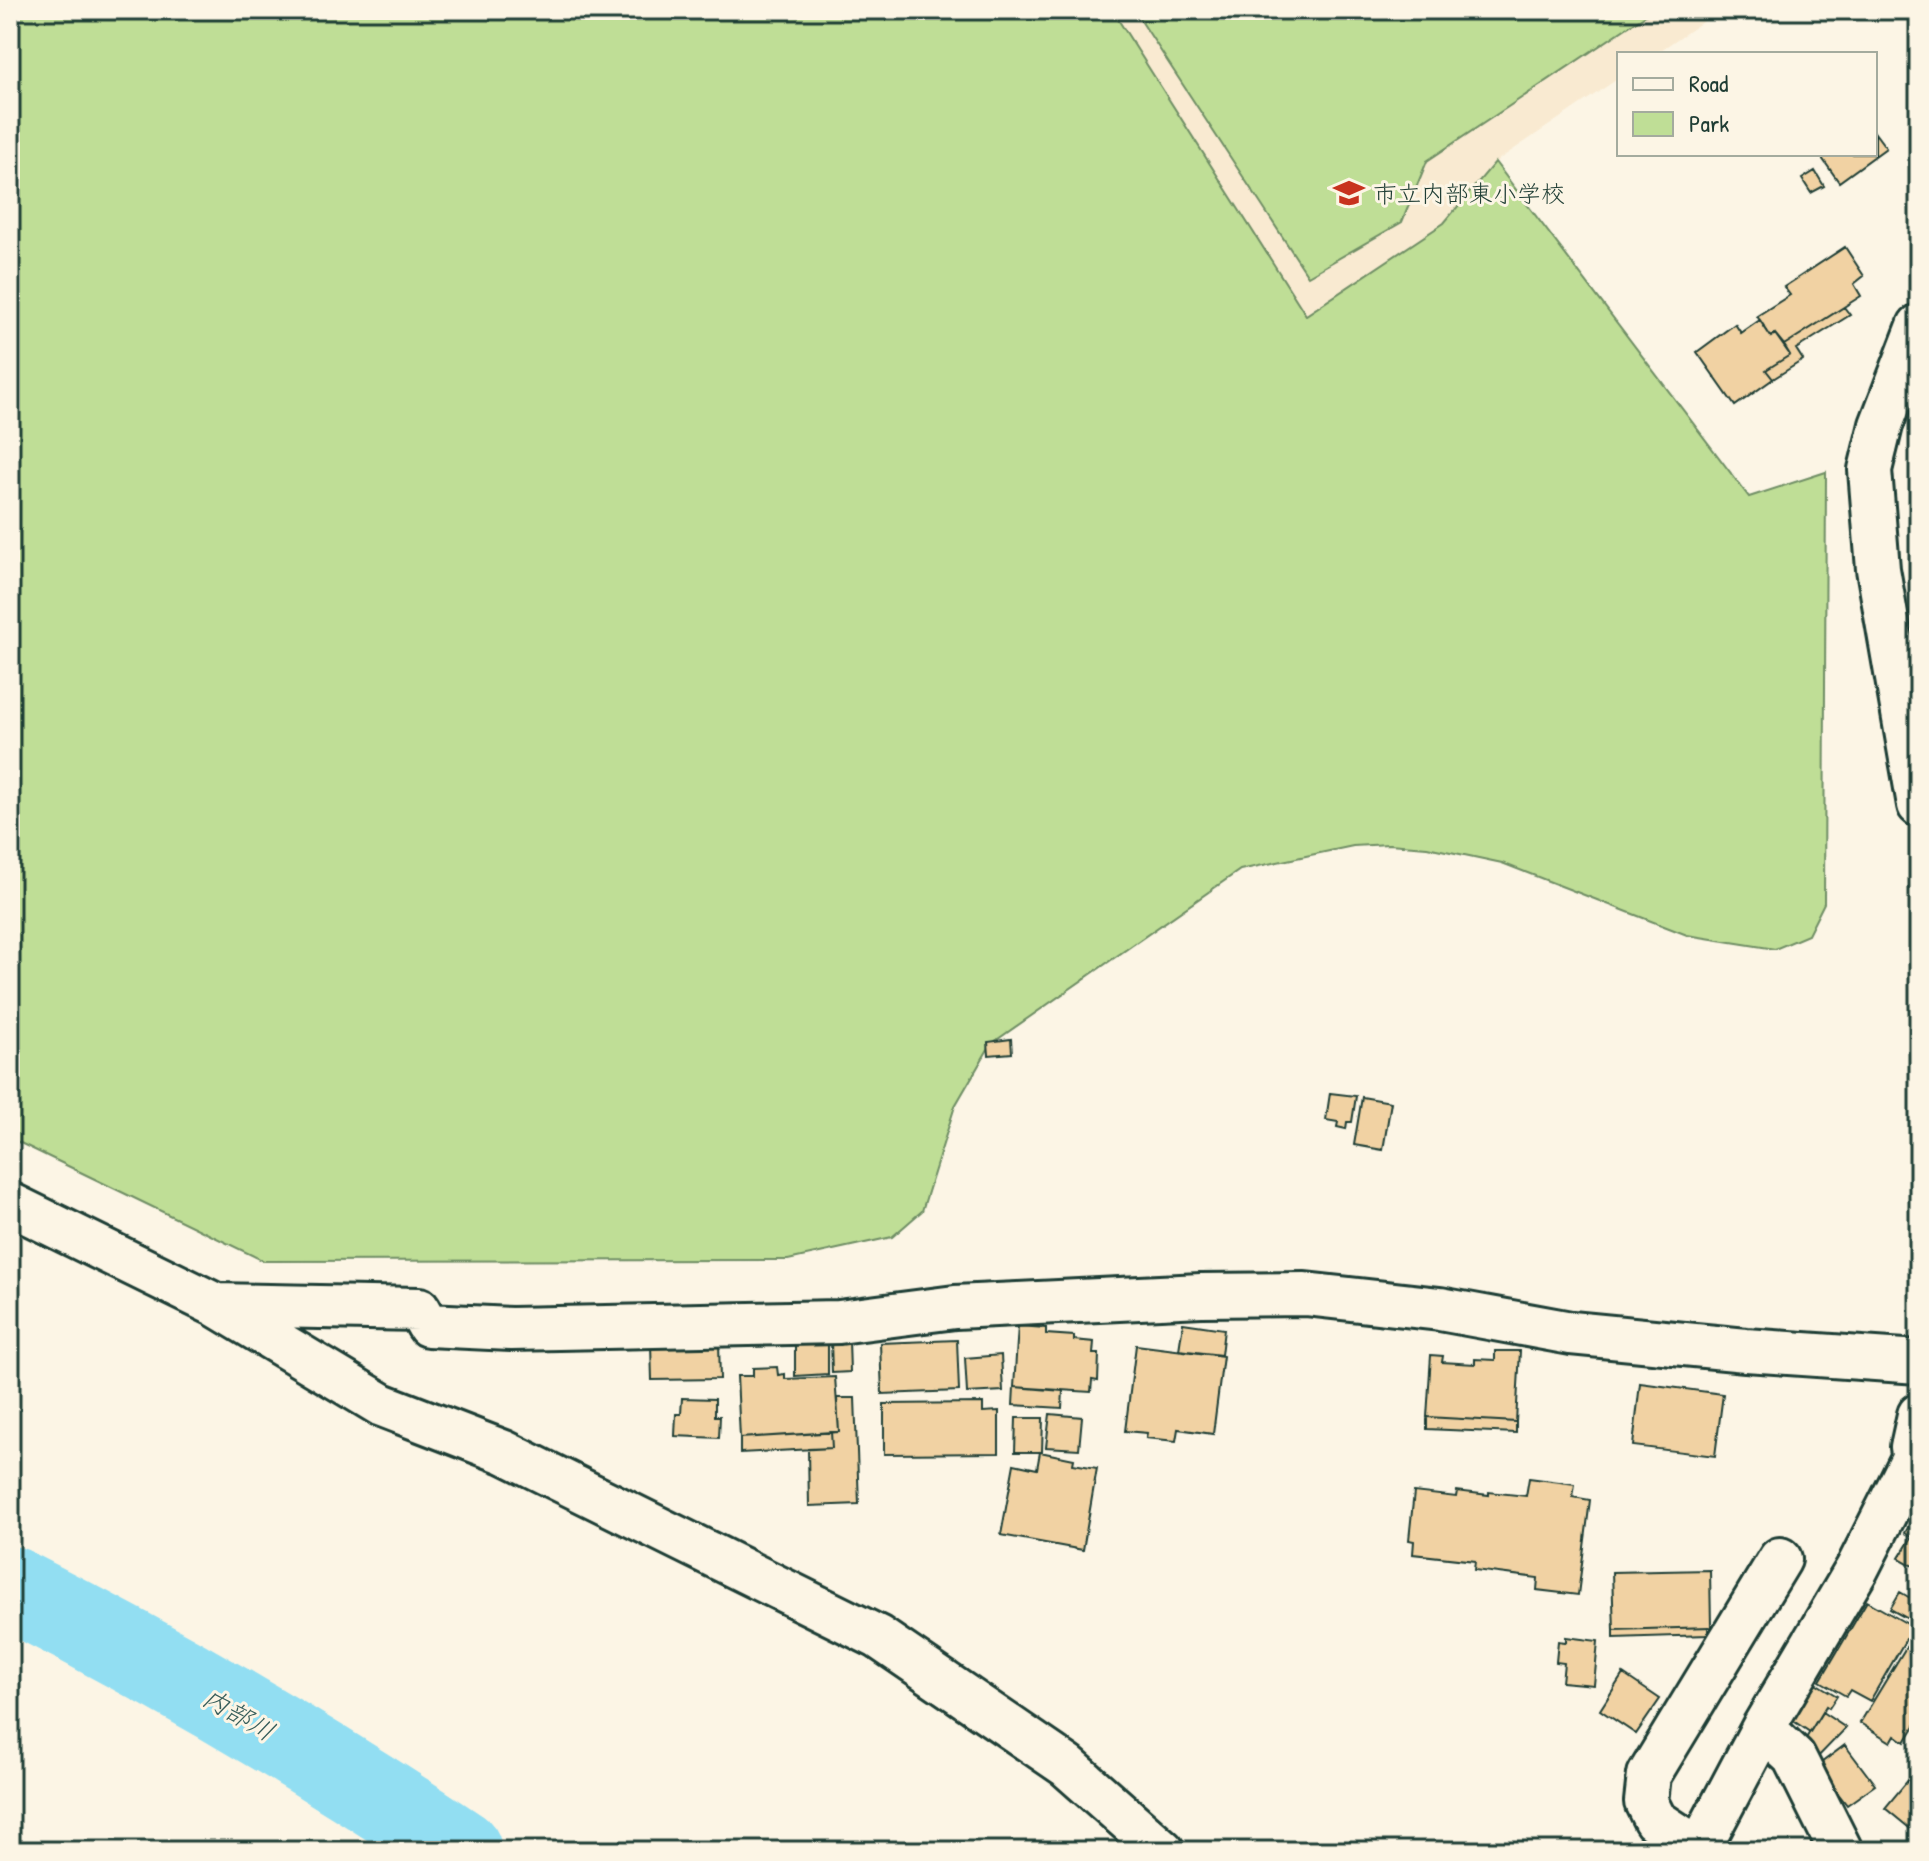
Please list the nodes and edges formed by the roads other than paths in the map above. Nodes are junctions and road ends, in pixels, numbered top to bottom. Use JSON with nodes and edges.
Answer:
{"nodes":[{"id":1,"x":1919,"y":326,"type":"edge"},
{"id":2,"x":1919,"y":805,"type":"edge"},
{"id":3,"x":10,"y":1204,"type":"edge"},
{"id":4,"x":216,"y":1305,"type":"junction"},
{"id":5,"x":1919,"y":1362,"type":"edge"},
{"id":6,"x":1919,"y":1415,"type":"edge"},
{"id":7,"x":1917,"y":1458,"type":"edge"},
{"id":8,"x":1780,"y":1559,"type":"dead end"},
{"id":9,"x":1763,"y":1728,"type":"junction"},
{"id":10,"x":1699,"y":1850,"type":"edge"},
{"id":11,"x":1163,"y":1851,"type":"edge"},
{"id":12,"x":1841,"y":1851,"type":"edge"}],
"edges":[{"from":1,"to":2,"type":"street"},
{"from":3,"to":4,"type":"street"},
{"from":4,"to":5,"type":"street"},
{"from":4,"to":11,"type":"street"},
{"from":6,"to":7,"type":"street"},
{"from":7,"to":9,"type":"street"},
{"from":8,"to":10,"type":"street"},
{"from":9,"to":10,"type":"street"},
{"from":9,"to":12,"type":"street"}]}
